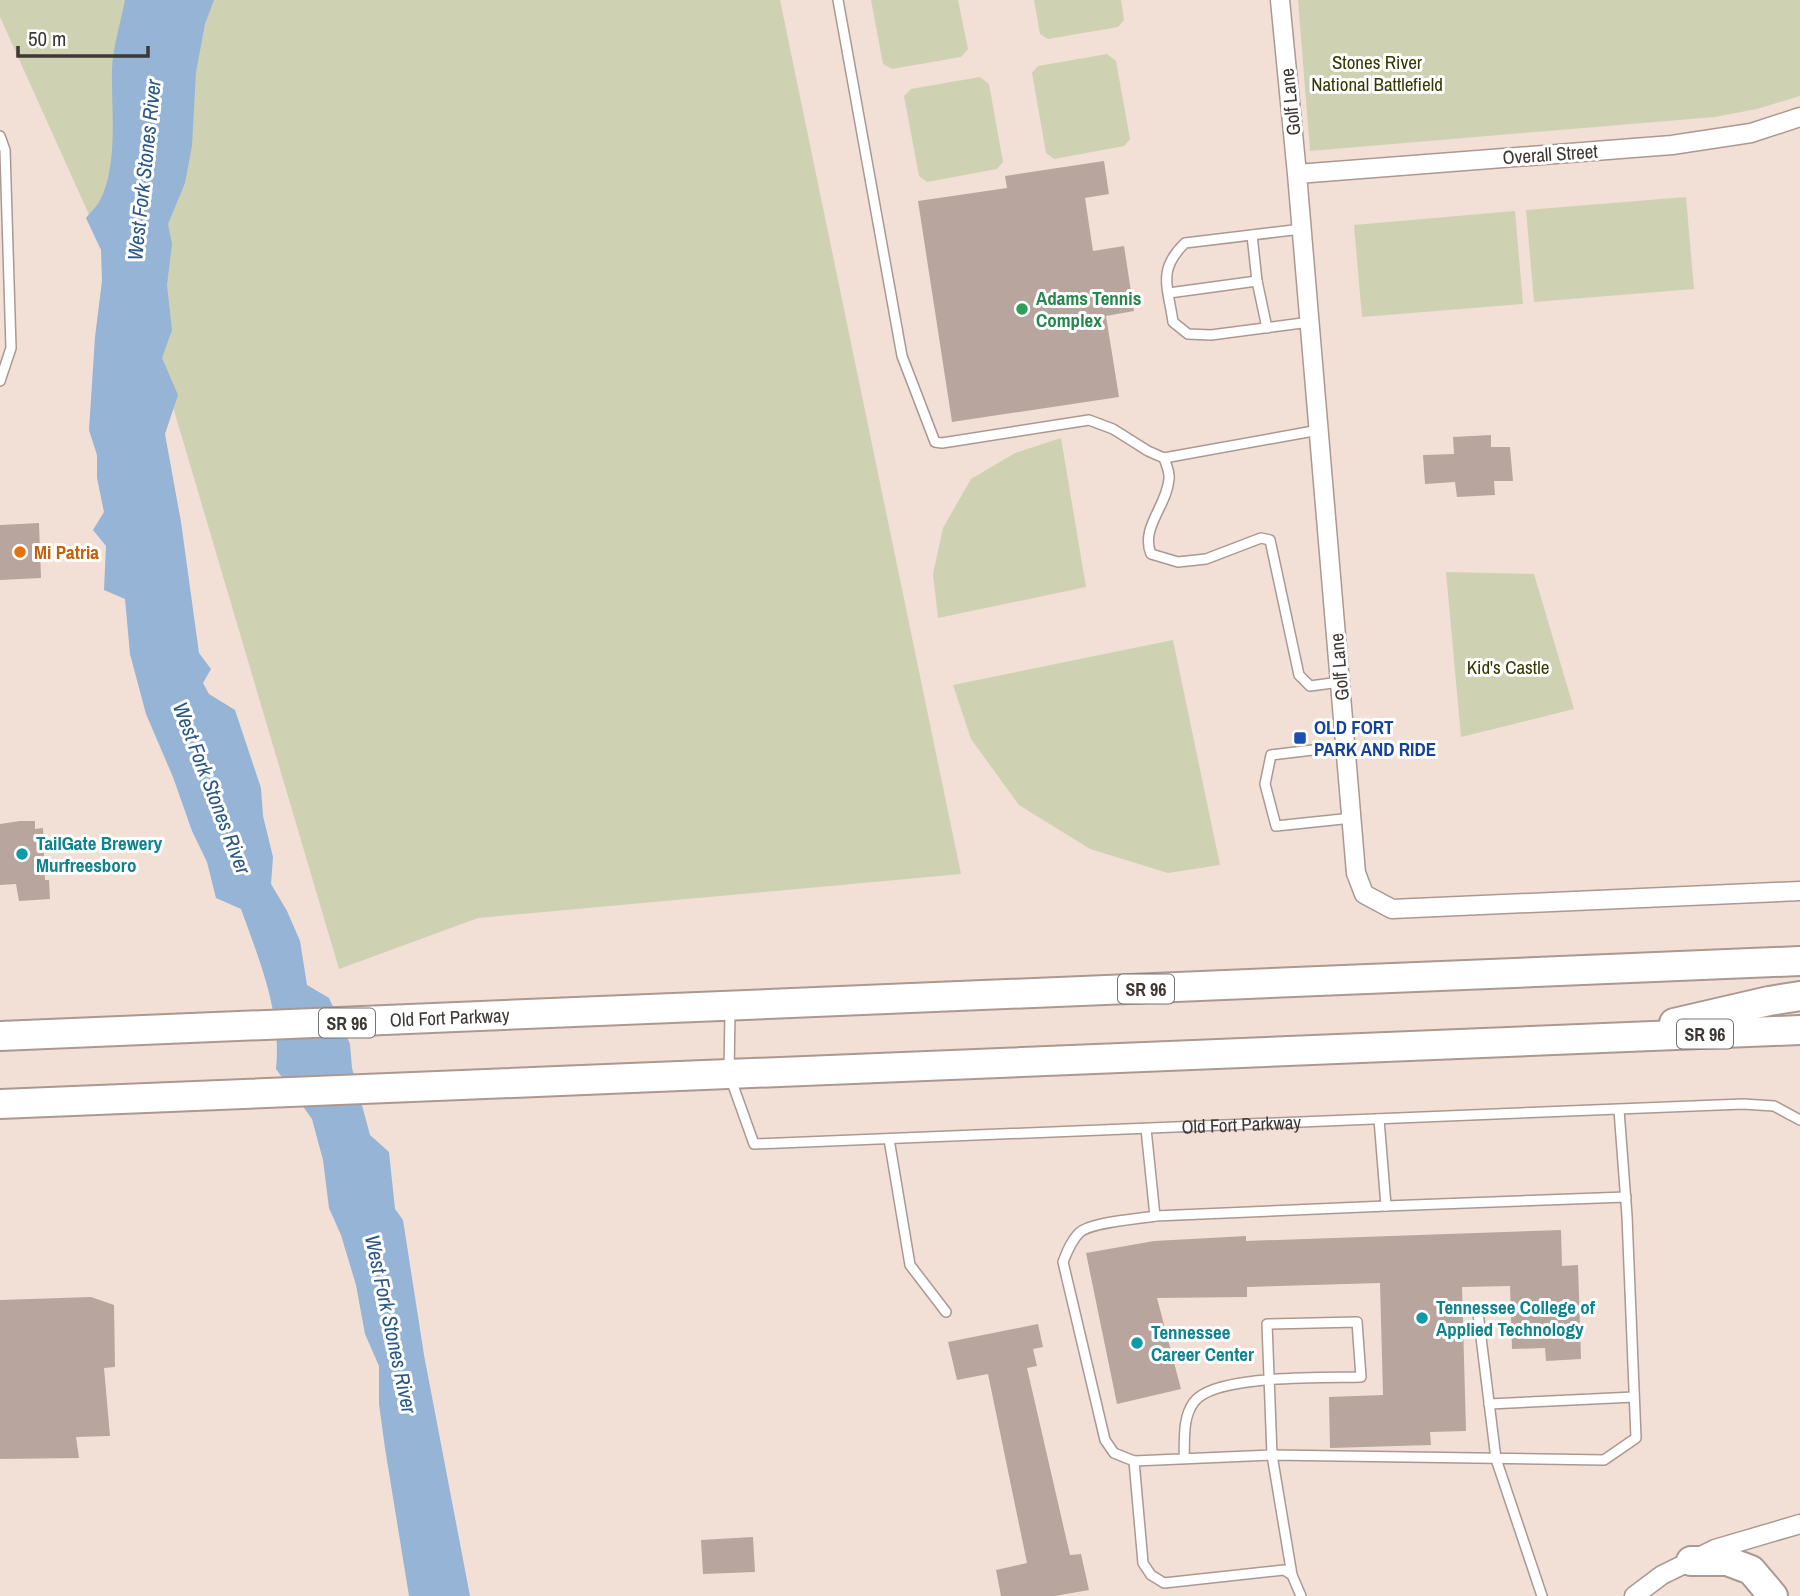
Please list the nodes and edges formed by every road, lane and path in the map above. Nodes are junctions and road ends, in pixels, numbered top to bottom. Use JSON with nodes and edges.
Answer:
{"nodes":[{"id":1,"x":838,"y":0,"type":"edge"},
{"id":2,"x":1280,"y":0,"type":"edge"},
{"id":3,"x":1800,"y":117,"type":"edge"},
{"id":4,"x":0,"y":136,"type":"edge"},
{"id":5,"x":1297,"y":174,"type":"junction"},
{"id":6,"x":1302,"y":229,"type":"junction"},
{"id":7,"x":1252,"y":235,"type":"junction"},
{"id":8,"x":1256,"y":281,"type":"junction"},
{"id":9,"x":1169,"y":293,"type":"junction"},
{"id":10,"x":1310,"y":322,"type":"junction"},
{"id":11,"x":1267,"y":328,"type":"junction"},
{"id":12,"x":0,"y":381,"type":"edge"},
{"id":13,"x":1319,"y":430,"type":"junction"},
{"id":14,"x":1164,"y":458,"type":"junction"},
{"id":15,"x":1340,"y":682,"type":"junction"},
{"id":16,"x":1346,"y":746,"type":"junction"},
{"id":17,"x":1352,"y":818,"type":"junction"},
{"id":18,"x":1800,"y":891,"type":"edge"},
{"id":19,"x":1800,"y":961,"type":"edge"},
{"id":20,"x":1800,"y":996,"type":"edge"},
{"id":21,"x":730,"y":1007,"type":"junction"},
{"id":22,"x":1800,"y":1030,"type":"edge"},
{"id":23,"x":0,"y":1037,"type":"edge"},
{"id":24,"x":1610,"y":1037,"type":"junction"},
{"id":25,"x":729,"y":1074,"type":"junction"},
{"id":26,"x":0,"y":1104,"type":"edge"},
{"id":27,"x":1619,"y":1110,"type":"junction"},
{"id":28,"x":1378,"y":1119,"type":"junction"},
{"id":29,"x":1800,"y":1119,"type":"edge"},
{"id":30,"x":1146,"y":1129,"type":"junction"},
{"id":31,"x":889,"y":1139,"type":"junction"},
{"id":32,"x":1626,"y":1197,"type":"junction"},
{"id":33,"x":1386,"y":1206,"type":"junction"},
{"id":34,"x":1155,"y":1216,"type":"junction"},
{"id":35,"x":946,"y":1312,"type":"dead end"},
{"id":36,"x":1478,"y":1313,"type":"dead end"},
{"id":37,"x":1267,"y":1380,"type":"junction"},
{"id":38,"x":1634,"y":1398,"type":"junction"},
{"id":39,"x":1489,"y":1404,"type":"junction"},
{"id":40,"x":1272,"y":1455,"type":"junction"},
{"id":41,"x":1184,"y":1459,"type":"junction"},
{"id":42,"x":1496,"y":1459,"type":"junction"},
{"id":43,"x":1135,"y":1461,"type":"junction"},
{"id":44,"x":1800,"y":1524,"type":"edge"},
{"id":45,"x":1691,"y":1561,"type":"junction"},
{"id":46,"x":1292,"y":1575,"type":"junction"},
{"id":47,"x":1301,"y":1596,"type":"edge"},
{"id":48,"x":1542,"y":1596,"type":"edge"},
{"id":49,"x":1634,"y":1596,"type":"edge"},
{"id":50,"x":1773,"y":1596,"type":"edge"}],
"edges":[{"from":1,"to":14,"type":"lane"},
{"from":2,"to":5,"type":"street","name":"Golf Lane"},
{"from":3,"to":5,"type":"street","name":"Overall Street"},
{"from":4,"to":12,"type":"lane"},
{"from":5,"to":6,"type":"street","name":"Golf Lane"},
{"from":6,"to":7,"type":"lane"},
{"from":6,"to":10,"type":"street","name":"Golf Lane"},
{"from":7,"to":8,"type":"lane"},
{"from":7,"to":9,"type":"lane"},
{"from":8,"to":9,"type":"lane"},
{"from":8,"to":11,"type":"lane"},
{"from":9,"to":11,"type":"lane"},
{"from":10,"to":11,"type":"lane"},
{"from":10,"to":13,"type":"street","name":"Golf Lane"},
{"from":13,"to":14,"type":"lane"},
{"from":13,"to":15,"type":"street","name":"Golf Lane"},
{"from":14,"to":15,"type":"lane"},
{"from":15,"to":16,"type":"street","name":"Golf Lane"},
{"from":16,"to":17,"type":"street","name":"Golf Lane"},
{"from":16,"to":17,"type":"lane"},
{"from":17,"to":18,"type":"street","name":"Golf Lane"},
{"from":19,"to":21,"type":"main road","name":"Old Fort Parkway","number":"SR 96"},
{"from":20,"to":24,"type":"main road"},
{"from":21,"to":23,"type":"main road","name":"Old Fort Parkway","number":"SR 96"},
{"from":21,"to":25,"type":"lane","name":"Old Fort Parkway"},
{"from":22,"to":24,"type":"main road","number":"SR 96"},
{"from":24,"to":25,"type":"main road","number":"SR 96"},
{"from":25,"to":26,"type":"main road","number":"SR 96"},
{"from":25,"to":31,"type":"lane","name":"Old Fort Parkway"},
{"from":27,"to":28,"type":"lane","name":"Old Fort Parkway"},
{"from":27,"to":29,"type":"lane","name":"Old Fort Parkway"},
{"from":27,"to":32,"type":"lane"},
{"from":28,"to":30,"type":"lane","name":"Old Fort Parkway"},
{"from":28,"to":33,"type":"lane"},
{"from":30,"to":31,"type":"lane","name":"Old Fort Parkway"},
{"from":30,"to":34,"type":"lane"},
{"from":31,"to":35,"type":"lane"},
{"from":32,"to":33,"type":"lane"},
{"from":32,"to":38,"type":"lane"},
{"from":33,"to":34,"type":"lane"},
{"from":34,"to":43,"type":"lane"},
{"from":36,"to":39,"type":"lane"},
{"from":37,"to":37,"type":"lane"},
{"from":37,"to":40,"type":"lane"},
{"from":37,"to":41,"type":"lane"},
{"from":38,"to":39,"type":"lane"},
{"from":38,"to":42,"type":"lane"},
{"from":39,"to":42,"type":"lane"},
{"from":40,"to":41,"type":"lane"},
{"from":40,"to":42,"type":"lane"},
{"from":40,"to":46,"type":"lane"},
{"from":41,"to":43,"type":"lane"},
{"from":42,"to":48,"type":"lane"},
{"from":43,"to":46,"type":"lane"},
{"from":44,"to":45,"type":"street"},
{"from":45,"to":49,"type":"street"},
{"from":45,"to":50,"type":"main road"},
{"from":46,"to":47,"type":"lane"}]}
